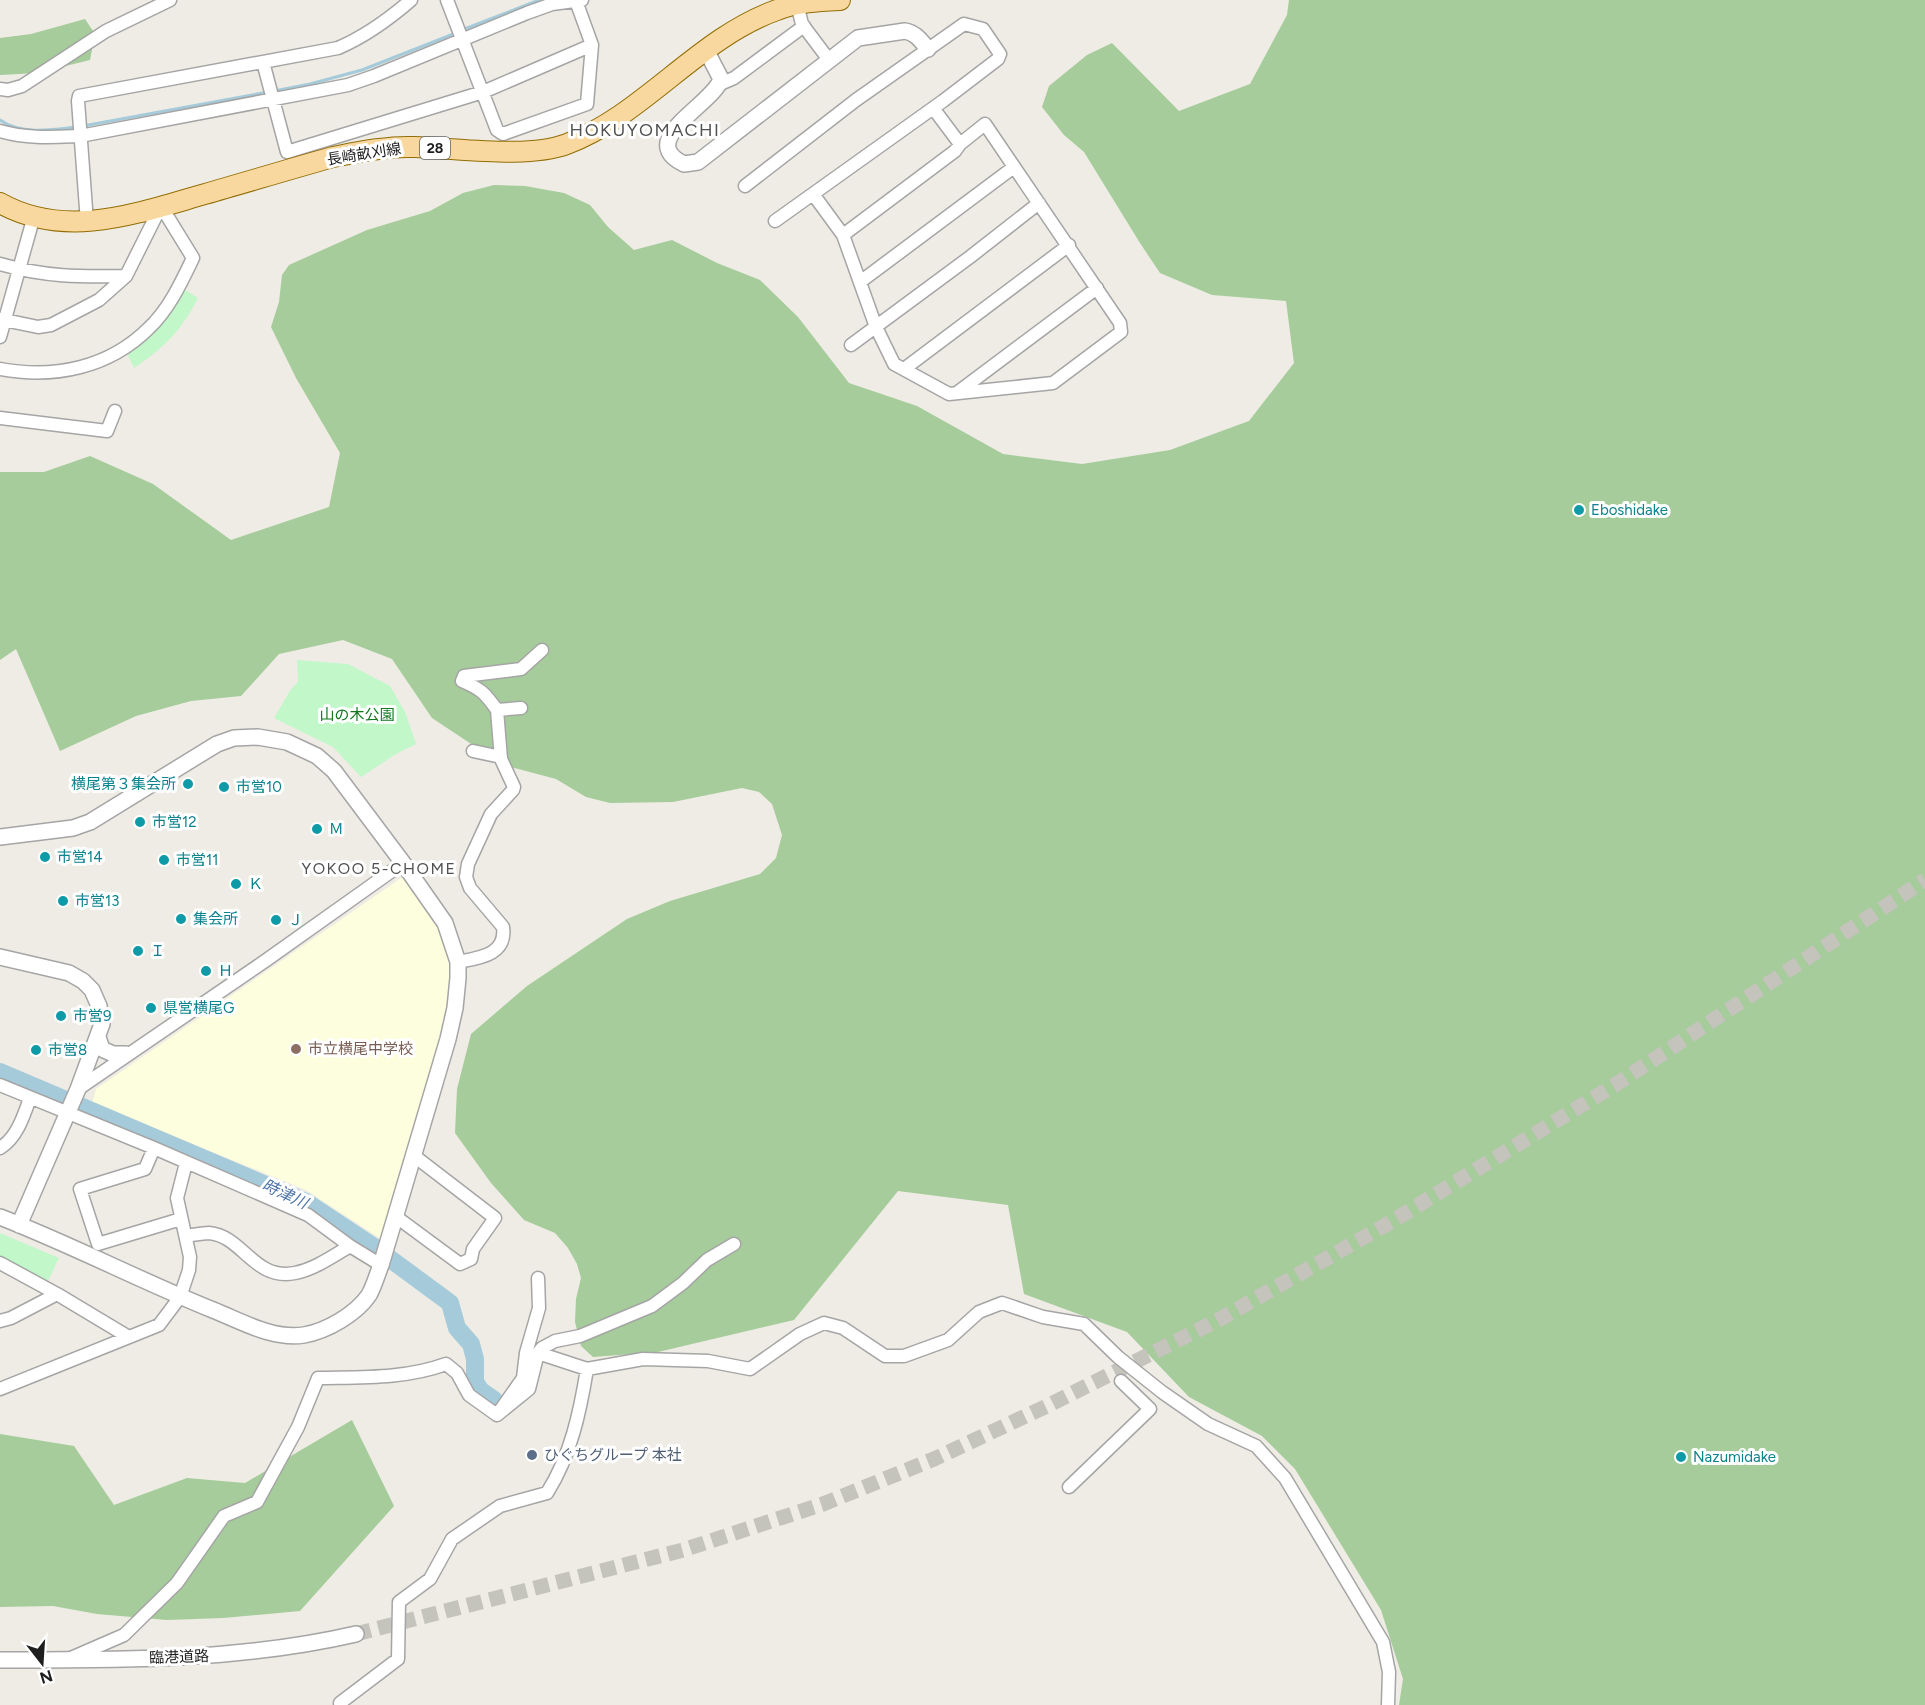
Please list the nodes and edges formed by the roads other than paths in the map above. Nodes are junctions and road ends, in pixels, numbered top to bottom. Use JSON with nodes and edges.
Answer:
{"nodes":[{"id":1,"x":170,"y":0,"type":"edge"},
{"id":2,"x":411,"y":0,"type":"edge"},
{"id":3,"x":447,"y":0,"type":"edge"},
{"id":4,"x":582,"y":0,"type":"edge"},
{"id":5,"x":840,"y":0,"type":"edge"},
{"id":6,"x":576,"y":1,"type":"edge"},
{"id":7,"x":797,"y":4,"type":"junction"},
{"id":8,"x":804,"y":26,"type":"junction"},
{"id":9,"x":463,"y":39,"type":"junction"},
{"id":10,"x":592,"y":45,"type":"junction"},
{"id":11,"x":928,"y":49,"type":"junction"},
{"id":12,"x":706,"y":50,"type":"junction"},
{"id":13,"x":829,"y":60,"type":"junction"},
{"id":14,"x":263,"y":62,"type":"junction"},
{"id":15,"x":720,"y":84,"type":"junction"},
{"id":16,"x":0,"y":89,"type":"edge"},
{"id":17,"x":483,"y":92,"type":"junction"},
{"id":18,"x":272,"y":99,"type":"junction"},
{"id":19,"x":933,"y":108,"type":"junction"},
{"id":20,"x":0,"y":131,"type":"edge"},
{"id":21,"x":80,"y":135,"type":"junction"},
{"id":22,"x":960,"y":144,"type":"junction"},
{"id":23,"x":1014,"y":166,"type":"junction"},
{"id":24,"x":745,"y":186,"type":"dead end"},
{"id":25,"x":813,"y":194,"type":"junction"},
{"id":26,"x":0,"y":203,"type":"edge"},
{"id":27,"x":1039,"y":203,"type":"junction"},
{"id":28,"x":161,"y":206,"type":"junction"},
{"id":29,"x":34,"y":216,"type":"junction"},
{"id":30,"x":775,"y":221,"type":"dead end"},
{"id":31,"x":87,"y":222,"type":"junction"},
{"id":32,"x":843,"y":235,"type":"junction"},
{"id":33,"x":1069,"y":245,"type":"junction"},
{"id":34,"x":0,"y":264,"type":"edge"},
{"id":35,"x":20,"y":270,"type":"junction"},
{"id":36,"x":126,"y":276,"type":"junction"},
{"id":37,"x":860,"y":282,"type":"junction"},
{"id":38,"x":1097,"y":288,"type":"junction"},
{"id":39,"x":2,"y":320,"type":"edge"},
{"id":40,"x":876,"y":327,"type":"junction"},
{"id":41,"x":0,"y":338,"type":"edge"},
{"id":42,"x":851,"y":345,"type":"dead end"},
{"id":43,"x":0,"y":369,"type":"edge"},
{"id":44,"x":904,"y":369,"type":"junction"},
{"id":45,"x":957,"y":393,"type":"junction"},
{"id":46,"x":115,"y":411,"type":"dead end"},
{"id":47,"x":0,"y":418,"type":"edge"},
{"id":48,"x":542,"y":650,"type":"dead end"},
{"id":49,"x":521,"y":708,"type":"dead end"},
{"id":50,"x":497,"y":710,"type":"junction"},
{"id":51,"x":473,"y":751,"type":"dead end"},
{"id":52,"x":501,"y":757,"type":"junction"},
{"id":53,"x":0,"y":837,"type":"edge"},
{"id":54,"x":403,"y":863,"type":"junction"},
{"id":55,"x":0,"y":957,"type":"edge"},
{"id":56,"x":458,"y":962,"type":"junction"},
{"id":57,"x":98,"y":1037,"type":"junction"},
{"id":58,"x":126,"y":1054,"type":"junction"},
{"id":59,"x":0,"y":1085,"type":"edge"},
{"id":60,"x":78,"y":1089,"type":"junction"},
{"id":61,"x":30,"y":1098,"type":"junction"},
{"id":62,"x":67,"y":1114,"type":"junction"},
{"id":63,"x":0,"y":1148,"type":"edge"},
{"id":64,"x":154,"y":1148,"type":"junction"},
{"id":65,"x":413,"y":1155,"type":"junction"},
{"id":66,"x":186,"y":1163,"type":"junction"},
{"id":67,"x":395,"y":1216,"type":"junction"},
{"id":68,"x":0,"y":1217,"type":"edge"},
{"id":69,"x":181,"y":1219,"type":"junction"},
{"id":70,"x":19,"y":1225,"type":"junction"},
{"id":71,"x":186,"y":1236,"type":"junction"},
{"id":72,"x":734,"y":1244,"type":"dead end"},
{"id":73,"x":350,"y":1246,"type":"junction"},
{"id":74,"x":0,"y":1263,"type":"edge"},
{"id":75,"x":381,"y":1265,"type":"junction"},
{"id":76,"x":538,"y":1278,"type":"dead end"},
{"id":77,"x":57,"y":1294,"type":"junction"},
{"id":78,"x":180,"y":1297,"type":"junction"},
{"id":79,"x":0,"y":1321,"type":"edge"},
{"id":80,"x":127,"y":1336,"type":"junction"},
{"id":81,"x":538,"y":1353,"type":"junction"},
{"id":82,"x":587,"y":1369,"type":"junction"},
{"id":83,"x":1121,"y":1381,"type":"dead end"},
{"id":84,"x":0,"y":1389,"type":"edge"},
{"id":85,"x":497,"y":1415,"type":"junction"},
{"id":86,"x":1069,"y":1487,"type":"dead end"},
{"id":87,"x":356,"y":1634,"type":"tunnel mouth"},
{"id":88,"x":0,"y":1660,"type":"edge"},
{"id":89,"x":67,"y":1660,"type":"junction"},
{"id":90,"x":341,"y":1705,"type":"edge"},
{"id":91,"x":1388,"y":1705,"type":"edge"}],
"edges":[{"from":1,"to":16,"type":"street"},
{"from":2,"to":14,"type":"street"},
{"from":3,"to":9,"type":"street"},
{"from":4,"to":6,"type":"street"},
{"from":5,"to":7,"type":"main road","name":"長崎畝刈線","number":"28"},
{"from":6,"to":9,"type":"street"},
{"from":6,"to":10,"type":"street"},
{"from":7,"to":8,"type":"street"},
{"from":7,"to":12,"type":"main road","name":"長崎畝刈線","number":"28"},
{"from":8,"to":13,"type":"street"},
{"from":8,"to":15,"type":"street"},
{"from":9,"to":17,"type":"street"},
{"from":9,"to":18,"type":"street"},
{"from":10,"to":17,"type":"street"},
{"from":10,"to":17,"type":"street"},
{"from":11,"to":13,"type":"street"},
{"from":11,"to":19,"type":"street"},
{"from":11,"to":24,"type":"street"},
{"from":12,"to":15,"type":"street"},
{"from":12,"to":28,"type":"main road","name":"長崎畝刈線","number":"28"},
{"from":13,"to":15,"type":"street"},
{"from":14,"to":18,"type":"street"},
{"from":14,"to":21,"type":"street"},
{"from":17,"to":18,"type":"street"},
{"from":18,"to":21,"type":"street"},
{"from":19,"to":22,"type":"street"},
{"from":19,"to":25,"type":"street"},
{"from":20,"to":21,"type":"street"},
{"from":21,"to":31,"type":"street"},
{"from":22,"to":23,"type":"street"},
{"from":22,"to":32,"type":"street"},
{"from":23,"to":27,"type":"street"},
{"from":23,"to":37,"type":"street"},
{"from":25,"to":30,"type":"street"},
{"from":25,"to":32,"type":"street"},
{"from":26,"to":29,"type":"main road","name":"長崎畝刈線","number":"28"},
{"from":27,"to":33,"type":"street"},
{"from":27,"to":40,"type":"street"},
{"from":28,"to":31,"type":"main road","name":"長崎畝刈線","number":"28"},
{"from":28,"to":36,"type":"street"},
{"from":28,"to":43,"type":"street"},
{"from":29,"to":31,"type":"main road","name":"長崎畝刈線","number":"28"},
{"from":29,"to":35,"type":"street"},
{"from":32,"to":37,"type":"street"},
{"from":33,"to":38,"type":"street"},
{"from":33,"to":44,"type":"street"},
{"from":34,"to":35,"type":"street"},
{"from":35,"to":36,"type":"street"},
{"from":35,"to":39,"type":"street"},
{"from":36,"to":39,"type":"street"},
{"from":37,"to":40,"type":"street"},
{"from":38,"to":45,"type":"street"},
{"from":38,"to":45,"type":"street"},
{"from":39,"to":41,"type":"street"},
{"from":40,"to":42,"type":"street"},
{"from":40,"to":44,"type":"street"},
{"from":44,"to":45,"type":"street"},
{"from":46,"to":47,"type":"street"},
{"from":48,"to":50,"type":"street"},
{"from":49,"to":50,"type":"street"},
{"from":50,"to":52,"type":"street"},
{"from":51,"to":52,"type":"street"},
{"from":52,"to":56,"type":"street"},
{"from":53,"to":54,"type":"street"},
{"from":54,"to":56,"type":"street"},
{"from":54,"to":58,"type":"street"},
{"from":55,"to":57,"type":"street"},
{"from":56,"to":65,"type":"street"},
{"from":57,"to":58,"type":"street"},
{"from":57,"to":60,"type":"street"},
{"from":58,"to":60,"type":"street"},
{"from":59,"to":61,"type":"street"},
{"from":60,"to":62,"type":"street"},
{"from":61,"to":62,"type":"street"},
{"from":61,"to":63,"type":"street"},
{"from":62,"to":64,"type":"street"},
{"from":62,"to":70,"type":"street"},
{"from":64,"to":66,"type":"street"},
{"from":64,"to":69,"type":"street"},
{"from":65,"to":67,"type":"street"},
{"from":65,"to":67,"type":"street"},
{"from":66,"to":69,"type":"street"},
{"from":66,"to":73,"type":"street"},
{"from":67,"to":75,"type":"street"},
{"from":68,"to":70,"type":"street"},
{"from":69,"to":71,"type":"street"},
{"from":70,"to":78,"type":"street"},
{"from":71,"to":73,"type":"street"},
{"from":71,"to":78,"type":"street"},
{"from":72,"to":81,"type":"street"},
{"from":73,"to":75,"type":"street"},
{"from":74,"to":77,"type":"street"},
{"from":75,"to":78,"type":"street"},
{"from":76,"to":85,"type":"street"},
{"from":77,"to":79,"type":"street"},
{"from":77,"to":80,"type":"street"},
{"from":78,"to":80,"type":"street"},
{"from":80,"to":84,"type":"street"},
{"from":81,"to":82,"type":"street"},
{"from":81,"to":85,"type":"street"},
{"from":82,"to":90,"type":"street"},
{"from":82,"to":91,"type":"street"},
{"from":83,"to":86,"type":"street"},
{"from":85,"to":89,"type":"street"},
{"from":87,"to":89,"type":"street","name":"臨港道路"},
{"from":88,"to":89,"type":"street","name":"臨港道路"}]}
